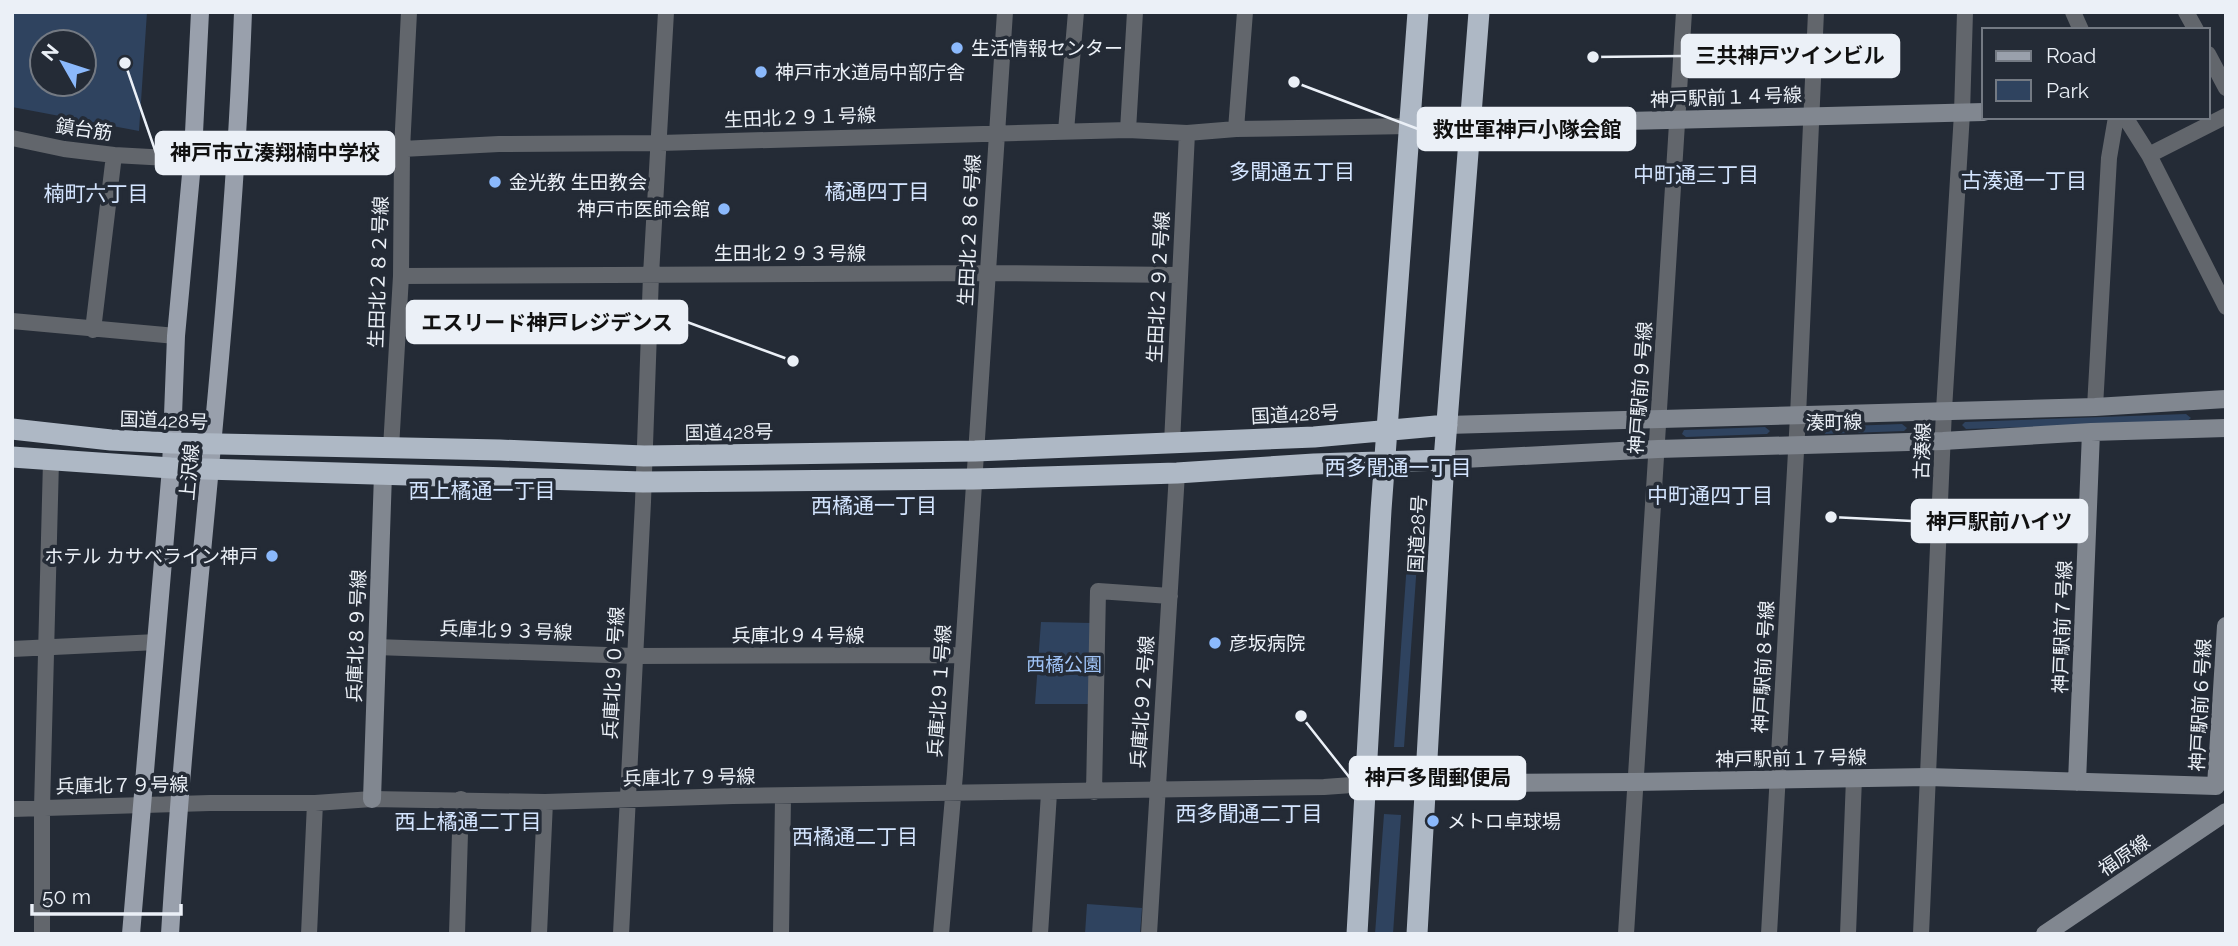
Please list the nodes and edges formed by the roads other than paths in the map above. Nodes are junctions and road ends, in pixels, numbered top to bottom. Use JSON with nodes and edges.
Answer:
{"nodes":[{"id":1,"x":200,"y":12,"type":"edge"},
{"id":2,"x":243,"y":12,"type":"edge"},
{"id":3,"x":409,"y":12,"type":"edge"},
{"id":4,"x":666,"y":12,"type":"edge"},
{"id":5,"x":1005,"y":12,"type":"edge"},
{"id":6,"x":1076,"y":12,"type":"edge"},
{"id":7,"x":1135,"y":12,"type":"edge"},
{"id":8,"x":1245,"y":12,"type":"edge"},
{"id":9,"x":1418,"y":12,"type":"edge"},
{"id":10,"x":1479,"y":12,"type":"edge"},
{"id":11,"x":1684,"y":12,"type":"edge"},
{"id":12,"x":1816,"y":12,"type":"edge"},
{"id":13,"x":1965,"y":12,"type":"edge"},
{"id":14,"x":2073,"y":12,"type":"edge"},
{"id":15,"x":2186,"y":12,"type":"edge"},
{"id":16,"x":2080,"y":28,"type":"edge"},
{"id":17,"x":2195,"y":28,"type":"edge"},
{"id":18,"x":2210,"y":58,"type":"edge"},
{"id":19,"x":2226,"y":88,"type":"edge"},
{"id":20,"x":1982,"y":112,"type":"edge"},
{"id":21,"x":1962,"y":113,"type":"junction"},
{"id":22,"x":1812,"y":115,"type":"junction"},
{"id":23,"x":2226,"y":116,"type":"edge"},
{"id":24,"x":2116,"y":119,"type":"edge"},
{"id":25,"x":2126,"y":119,"type":"edge"},
{"id":26,"x":1677,"y":121,"type":"junction"},
{"id":27,"x":1469,"y":125,"type":"junction"},
{"id":28,"x":1410,"y":126,"type":"junction"},
{"id":29,"x":1236,"y":129,"type":"junction"},
{"id":30,"x":1066,"y":131,"type":"junction"},
{"id":31,"x":1128,"y":131,"type":"junction"},
{"id":32,"x":996,"y":133,"type":"junction"},
{"id":33,"x":1187,"y":133,"type":"junction"},
{"id":34,"x":12,"y":138,"type":"edge"},
{"id":35,"x":238,"y":142,"type":"junction"},
{"id":36,"x":660,"y":143,"type":"junction"},
{"id":37,"x":402,"y":149,"type":"junction"},
{"id":38,"x":193,"y":153,"type":"junction"},
{"id":39,"x":114,"y":155,"type":"junction"},
{"id":40,"x":2149,"y":155,"type":"junction"},
{"id":41,"x":989,"y":274,"type":"junction"},
{"id":42,"x":651,"y":275,"type":"junction"},
{"id":43,"x":1179,"y":275,"type":"junction"},
{"id":44,"x":401,"y":276,"type":"junction"},
{"id":45,"x":2226,"y":307,"type":"edge"},
{"id":46,"x":12,"y":321,"type":"edge"},
{"id":47,"x":93,"y":330,"type":"junction"},
{"id":48,"x":176,"y":336,"type":"junction"},
{"id":49,"x":2226,"y":399,"type":"edge"},
{"id":50,"x":2095,"y":407,"type":"junction"},
{"id":51,"x":1944,"y":410,"type":"junction"},
{"id":52,"x":1798,"y":416,"type":"junction"},
{"id":53,"x":1660,"y":419,"type":"junction"},
{"id":54,"x":1447,"y":425,"type":"junction"},
{"id":55,"x":2226,"y":428,"type":"edge"},
{"id":56,"x":12,"y":429,"type":"edge"},
{"id":57,"x":1387,"y":431,"type":"junction"},
{"id":58,"x":2091,"y":432,"type":"junction"},
{"id":59,"x":1944,"y":441,"type":"junction"},
{"id":60,"x":172,"y":443,"type":"junction"},
{"id":61,"x":1172,"y":443,"type":"junction"},
{"id":62,"x":1795,"y":444,"type":"junction"},
{"id":63,"x":213,"y":445,"type":"junction"},
{"id":64,"x":391,"y":448,"type":"junction"},
{"id":65,"x":1658,"y":449,"type":"junction"},
{"id":66,"x":975,"y":451,"type":"junction"},
{"id":67,"x":644,"y":456,"type":"junction"},
{"id":68,"x":12,"y":457,"type":"edge"},
{"id":69,"x":1444,"y":460,"type":"junction"},
{"id":70,"x":51,"y":461,"type":"junction"},
{"id":71,"x":1384,"y":463,"type":"junction"},
{"id":72,"x":170,"y":468,"type":"junction"},
{"id":73,"x":211,"y":468,"type":"junction"},
{"id":74,"x":1177,"y":473,"type":"junction"},
{"id":75,"x":383,"y":474,"type":"junction"},
{"id":76,"x":974,"y":479,"type":"junction"},
{"id":77,"x":643,"y":482,"type":"junction"},
{"id":78,"x":1171,"y":596,"type":"junction"},
{"id":79,"x":2226,"y":626,"type":"edge"},
{"id":80,"x":157,"y":642,"type":"junction"},
{"id":81,"x":46,"y":647,"type":"junction"},
{"id":82,"x":376,"y":647,"type":"junction"},
{"id":83,"x":12,"y":649,"type":"edge"},
{"id":84,"x":962,"y":655,"type":"junction"},
{"id":85,"x":635,"y":656,"type":"junction"},
{"id":86,"x":1928,"y":777,"type":"junction"},
{"id":87,"x":1854,"y":778,"type":"junction"},
{"id":88,"x":1779,"y":779,"type":"junction"},
{"id":89,"x":1634,"y":782,"type":"junction"},
{"id":90,"x":2077,"y":782,"type":"junction"},
{"id":91,"x":1425,"y":783,"type":"junction"},
{"id":92,"x":1366,"y":784,"type":"junction"},
{"id":93,"x":1158,"y":790,"type":"junction"},
{"id":94,"x":1094,"y":792,"type":"junction"},
{"id":95,"x":952,"y":793,"type":"junction"},
{"id":96,"x":1049,"y":793,"type":"junction"},
{"id":97,"x":2221,"y":794,"type":"edge"},
{"id":98,"x":783,"y":797,"type":"junction"},
{"id":99,"x":372,"y":799,"type":"junction"},
{"id":100,"x":461,"y":799,"type":"junction"},
{"id":101,"x":627,"y":799,"type":"junction"},
{"id":102,"x":545,"y":802,"type":"junction"},
{"id":103,"x":315,"y":803,"type":"junction"},
{"id":104,"x":142,"y":805,"type":"junction"},
{"id":105,"x":177,"y":805,"type":"junction"},
{"id":106,"x":42,"y":808,"type":"junction"},
{"id":107,"x":12,"y":809,"type":"edge"},
{"id":108,"x":2226,"y":812,"type":"edge"},
{"id":109,"x":42,"y":934,"type":"edge"},
{"id":110,"x":131,"y":934,"type":"edge"},
{"id":111,"x":170,"y":934,"type":"edge"},
{"id":112,"x":309,"y":934,"type":"edge"},
{"id":113,"x":457,"y":934,"type":"edge"},
{"id":114,"x":539,"y":934,"type":"edge"},
{"id":115,"x":621,"y":934,"type":"edge"},
{"id":116,"x":782,"y":934,"type":"edge"},
{"id":117,"x":941,"y":934,"type":"edge"},
{"id":118,"x":1040,"y":934,"type":"edge"},
{"id":119,"x":1149,"y":934,"type":"edge"},
{"id":120,"x":1357,"y":934,"type":"edge"},
{"id":121,"x":1417,"y":934,"type":"edge"},
{"id":122,"x":1626,"y":934,"type":"edge"},
{"id":123,"x":1769,"y":934,"type":"edge"},
{"id":124,"x":1848,"y":934,"type":"edge"},
{"id":125,"x":1921,"y":934,"type":"edge"},
{"id":126,"x":2045,"y":934,"type":"edge"}],
"edges":[{"from":1,"to":38,"type":"main road","name":"上沢線"},
{"from":2,"to":35,"type":"main road","name":"上沢線"},
{"from":3,"to":37,"type":"street","name":"生田北２８２号線"},
{"from":4,"to":36,"type":"street","name":"兵庫北９０号線"},
{"from":5,"to":32,"type":"street","name":"生田北２８６号線"},
{"from":6,"to":30,"type":"street"},
{"from":7,"to":31,"type":"street"},
{"from":8,"to":29,"type":"street"},
{"from":9,"to":28,"type":"highway","name":"国道28号"},
{"from":10,"to":27,"type":"highway","name":"国道28号"},
{"from":11,"to":26,"type":"street","name":"神戸駅前９号線"},
{"from":12,"to":22,"type":"street"},
{"from":13,"to":21,"type":"street","name":"古湊線"},
{"from":14,"to":16,"type":"street"},
{"from":15,"to":17,"type":"street"},
{"from":18,"to":19,"type":"street"},
{"from":20,"to":21,"type":"street","name":"神戸駅前１４号線"},
{"from":21,"to":22,"type":"street","name":"神戸駅前１４号線"},
{"from":21,"to":51,"type":"street","name":"古湊線"},
{"from":22,"to":26,"type":"street","name":"神戸駅前１４号線"},
{"from":22,"to":52,"type":"street"},
{"from":23,"to":40,"type":"street"},
{"from":24,"to":50,"type":"street"},
{"from":25,"to":40,"type":"street"},
{"from":26,"to":27,"type":"street","name":"神戸駅前１４号線"},
{"from":26,"to":53,"type":"street","name":"神戸駅前９号線"},
{"from":27,"to":54,"type":"highway","name":"国道28号"},
{"from":28,"to":29,"type":"street","name":"生田北２９１号線"},
{"from":28,"to":57,"type":"highway","name":"国道28号"},
{"from":29,"to":33,"type":"street","name":"生田北２９１号線"},
{"from":30,"to":31,"type":"street","name":"生田北２９１号線"},
{"from":30,"to":32,"type":"street","name":"生田北２９１号線"},
{"from":31,"to":33,"type":"street","name":"生田北２９１号線"},
{"from":32,"to":36,"type":"street","name":"生田北２９１号線"},
{"from":32,"to":41,"type":"street","name":"生田北２８６号線"},
{"from":33,"to":43,"type":"street","name":"生田北２９２号線"},
{"from":34,"to":39,"type":"street","name":"鎮台筋"},
{"from":35,"to":37,"type":"street","name":"生田北２９１号線"},
{"from":35,"to":38,"type":"street","name":"生田北２９１号線"},
{"from":35,"to":63,"type":"main road","name":"上沢線"},
{"from":36,"to":37,"type":"street","name":"生田北２９１号線"},
{"from":36,"to":42,"type":"street","name":"兵庫北９０号線"},
{"from":37,"to":44,"type":"street","name":"生田北２８２号線"},
{"from":38,"to":39,"type":"street","name":"鎮台筋"},
{"from":38,"to":48,"type":"main road","name":"上沢線"},
{"from":39,"to":47,"type":"street"},
{"from":40,"to":45,"type":"street"},
{"from":41,"to":42,"type":"street","name":"生田北２９３号線"},
{"from":41,"to":43,"type":"street","name":"生田北２９３号線"},
{"from":41,"to":66,"type":"street","name":"生田北２８６号線"},
{"from":42,"to":44,"type":"street","name":"生田北２９３号線"},
{"from":42,"to":67,"type":"street","name":"兵庫北９０号線"},
{"from":43,"to":61,"type":"street","name":"生田北２９２号線"},
{"from":44,"to":64,"type":"street","name":"生田北２８２号線"},
{"from":46,"to":47,"type":"street"},
{"from":47,"to":48,"type":"street"},
{"from":48,"to":60,"type":"main road","name":"上沢線"},
{"from":49,"to":50,"type":"street","name":"湊町線"},
{"from":50,"to":51,"type":"street","name":"湊町線"},
{"from":51,"to":52,"type":"street","name":"湊町線"},
{"from":51,"to":59,"type":"street","name":"古湊線"},
{"from":52,"to":53,"type":"street","name":"湊町線"},
{"from":52,"to":62,"type":"street","name":"神戸駅前８号線"},
{"from":53,"to":54,"type":"street","name":"湊町線"},
{"from":53,"to":65,"type":"street","name":"神戸駅前９号線"},
{"from":54,"to":57,"type":"highway","name":"国道428号"},
{"from":54,"to":69,"type":"highway","name":"国道28号"},
{"from":55,"to":58,"type":"street","name":"湊町線"},
{"from":56,"to":60,"type":"highway","name":"国道428号"},
{"from":57,"to":61,"type":"highway","name":"国道428号"},
{"from":57,"to":71,"type":"highway","name":"国道28号"},
{"from":58,"to":59,"type":"street","name":"湊町線"},
{"from":58,"to":90,"type":"street","name":"神戸駅前７号線"},
{"from":59,"to":62,"type":"street","name":"湊町線"},
{"from":59,"to":86,"type":"street","name":"古湊線"},
{"from":60,"to":63,"type":"highway","name":"国道428号"},
{"from":60,"to":72,"type":"main road","name":"上沢線"},
{"from":61,"to":66,"type":"highway","name":"国道428号"},
{"from":62,"to":65,"type":"street","name":"湊町線"},
{"from":62,"to":88,"type":"street","name":"神戸駅前８号線"},
{"from":63,"to":64,"type":"highway","name":"国道428号"},
{"from":63,"to":73,"type":"main road","name":"上沢線"},
{"from":64,"to":67,"type":"highway","name":"国道428号"},
{"from":65,"to":69,"type":"street","name":"湊町線"},
{"from":65,"to":89,"type":"street","name":"神戸駅前９号線"},
{"from":66,"to":67,"type":"highway","name":"国道428号"},
{"from":66,"to":76,"type":"street","name":"兵庫北９１号線"},
{"from":67,"to":77,"type":"street","name":"兵庫北９０号線"},
{"from":68,"to":70,"type":"highway"},
{"from":69,"to":71,"type":"highway"},
{"from":69,"to":91,"type":"highway","name":"国道28号"},
{"from":70,"to":72,"type":"highway"},
{"from":70,"to":81,"type":"street"},
{"from":71,"to":74,"type":"highway"},
{"from":71,"to":92,"type":"highway","name":"国道28号"},
{"from":72,"to":73,"type":"highway"},
{"from":72,"to":80,"type":"main road","name":"上沢線"},
{"from":73,"to":75,"type":"highway"},
{"from":73,"to":105,"type":"main road","name":"上沢線"},
{"from":74,"to":76,"type":"highway"},
{"from":74,"to":78,"type":"street","name":"兵庫北９２号線"},
{"from":75,"to":77,"type":"highway"},
{"from":75,"to":82,"type":"street","name":"兵庫北８９号線"},
{"from":76,"to":77,"type":"highway"},
{"from":76,"to":84,"type":"street","name":"兵庫北９１号線"},
{"from":77,"to":85,"type":"street","name":"兵庫北９０号線"},
{"from":78,"to":93,"type":"street","name":"兵庫北９２号線"},
{"from":78,"to":94,"type":"street"},
{"from":79,"to":97,"type":"street","name":"神戸駅前６号線"},
{"from":80,"to":81,"type":"street"},
{"from":80,"to":104,"type":"main road","name":"上沢線"},
{"from":81,"to":83,"type":"street"},
{"from":81,"to":106,"type":"street"},
{"from":82,"to":85,"type":"street","name":"兵庫北９３号線"},
{"from":82,"to":99,"type":"street","name":"兵庫北８９号線"},
{"from":84,"to":85,"type":"street","name":"兵庫北９４号線"},
{"from":84,"to":95,"type":"street","name":"兵庫北９１号線"},
{"from":85,"to":101,"type":"street","name":"兵庫北９０号線"},
{"from":86,"to":87,"type":"street","name":"神戸駅前１７号線"},
{"from":86,"to":90,"type":"street","name":"神戸駅前１７号線"},
{"from":86,"to":125,"type":"street","name":"古湊線"},
{"from":87,"to":88,"type":"street","name":"神戸駅前１７号線"},
{"from":87,"to":124,"type":"street"},
{"from":88,"to":89,"type":"street","name":"神戸駅前１７号線"},
{"from":88,"to":123,"type":"street","name":"神戸駅前８号線"},
{"from":89,"to":91,"type":"street","name":"神戸駅前１７号線"},
{"from":89,"to":122,"type":"street","name":"神戸駅前９号線"},
{"from":90,"to":97,"type":"street","name":"神戸駅前１７号線"},
{"from":91,"to":92,"type":"street","name":"神戸駅前１７号線"},
{"from":91,"to":121,"type":"highway","name":"国道28号"},
{"from":92,"to":93,"type":"street","name":"兵庫北７９号線"},
{"from":92,"to":120,"type":"highway","name":"国道28号"},
{"from":93,"to":94,"type":"street","name":"兵庫北７９号線"},
{"from":93,"to":119,"type":"street","name":"兵庫北９２号線"},
{"from":94,"to":96,"type":"street","name":"兵庫北７９号線"},
{"from":95,"to":96,"type":"street","name":"兵庫北７９号線"},
{"from":95,"to":98,"type":"street","name":"兵庫北７９号線"},
{"from":95,"to":117,"type":"street","name":"兵庫北９１号線"},
{"from":96,"to":118,"type":"street"},
{"from":98,"to":101,"type":"street","name":"兵庫北７９号線"},
{"from":98,"to":116,"type":"street"},
{"from":99,"to":100,"type":"street","name":"兵庫北７９号線"},
{"from":99,"to":103,"type":"street","name":"兵庫北７９号線"},
{"from":100,"to":102,"type":"street","name":"兵庫北７９号線"},
{"from":100,"to":113,"type":"street"},
{"from":101,"to":102,"type":"street","name":"兵庫北７９号線"},
{"from":101,"to":115,"type":"street","name":"兵庫北９０号線"},
{"from":102,"to":114,"type":"street"},
{"from":103,"to":105,"type":"street","name":"兵庫北７９号線"},
{"from":103,"to":112,"type":"street"},
{"from":104,"to":105,"type":"street","name":"兵庫北７９号線"},
{"from":104,"to":106,"type":"street","name":"兵庫北７９号線"},
{"from":104,"to":110,"type":"main road","name":"上沢線"},
{"from":105,"to":111,"type":"main road","name":"上沢線"},
{"from":106,"to":107,"type":"street","name":"兵庫北７９号線"},
{"from":106,"to":109,"type":"street"},
{"from":108,"to":126,"type":"street","name":"福原線"}]}
